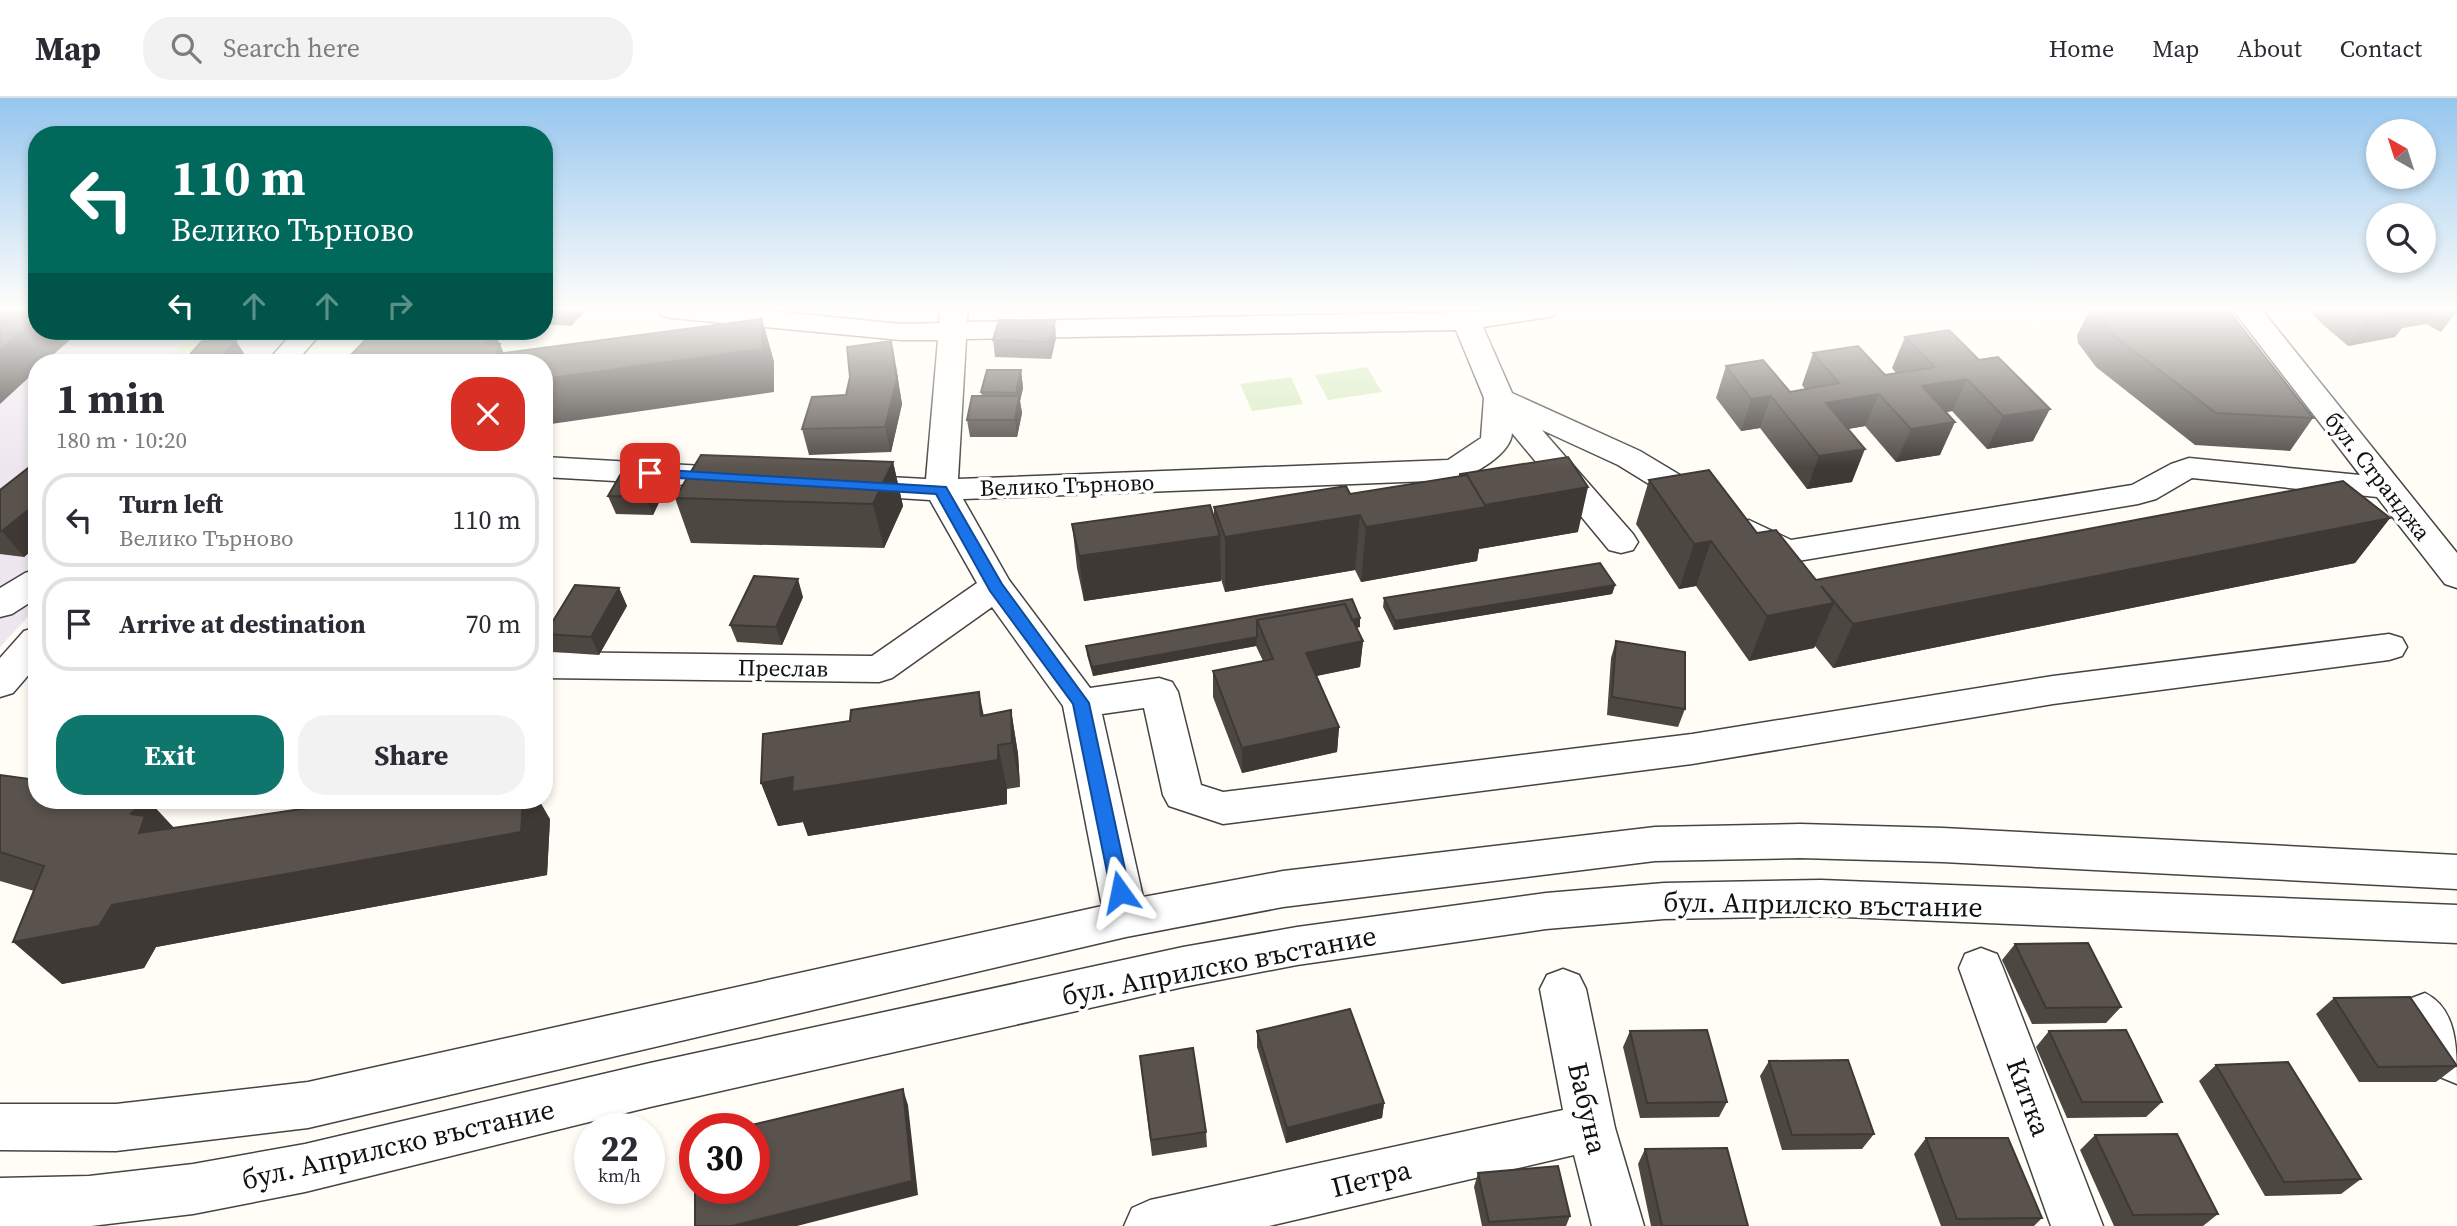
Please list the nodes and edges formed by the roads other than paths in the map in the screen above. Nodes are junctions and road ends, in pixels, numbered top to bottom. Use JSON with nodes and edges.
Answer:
{"nodes":[{"id":1,"x":951,"y":363,"type":"edge"},
{"id":2,"x":1483,"y":363,"type":"edge"},
{"id":3,"x":2288,"y":363,"type":"edge"},
{"id":4,"x":1499,"y":398,"type":"junction"},
{"id":5,"x":553,"y":468,"type":"edge"},
{"id":6,"x":763,"y":480,"type":"edge"},
{"id":7,"x":818,"y":483,"type":"edge"},
{"id":8,"x":2387,"y":488,"type":"junction"},
{"id":9,"x":941,"y":490,"type":"junction"},
{"id":10,"x":1621,"y":542,"type":"dead end"},
{"id":11,"x":2453,"y":567,"type":"edge"},
{"id":12,"x":28,"y":587,"type":"edge"},
{"id":13,"x":996,"y":587,"type":"junction"},
{"id":14,"x":0,"y":605,"type":"edge"},
{"id":15,"x":2389,"y":647,"type":"dead end"},
{"id":16,"x":553,"y":665,"type":"edge"},
{"id":17,"x":1081,"y":703,"type":"junction"},
{"id":18,"x":2457,"y":872,"type":"edge"},
{"id":19,"x":1126,"y":919,"type":"junction"},
{"id":20,"x":2457,"y":925,"type":"edge"},
{"id":21,"x":1981,"y":968,"type":"dead end"},
{"id":22,"x":1563,"y":989,"type":"dead end"},
{"id":23,"x":2425,"y":1014,"type":"edge"},
{"id":24,"x":2457,"y":1062,"type":"edge"},
{"id":25,"x":0,"y":1127,"type":"edge"},
{"id":26,"x":1591,"y":1128,"type":"junction"},
{"id":27,"x":0,"y":1203,"type":"edge"},
{"id":28,"x":1150,"y":1226,"type":"edge"},
{"id":29,"x":1618,"y":1226,"type":"edge"},
{"id":30,"x":2077,"y":1226,"type":"edge"}],
"edges":[{"from":1,"to":9,"type":"street"},
{"from":2,"to":4,"type":"street"},
{"from":3,"to":8,"type":"street","name":"бул. Странджа"},
{"from":4,"to":8,"type":"street"},
{"from":4,"to":9,"type":"street","name":"Велико Търново"},
{"from":4,"to":10,"type":"street"},
{"from":5,"to":6,"type":"street"},
{"from":7,"to":9,"type":"street","name":"Велико Търново"},
{"from":8,"to":11,"type":"street","name":"бул. Странджа"},
{"from":9,"to":13,"type":"street"},
{"from":12,"to":14,"type":"street"},
{"from":13,"to":16,"type":"street","name":"Преслав"},
{"from":13,"to":17,"type":"street"},
{"from":15,"to":17,"type":"street"},
{"from":17,"to":19,"type":"street"},
{"from":18,"to":19,"type":"street"},
{"from":19,"to":25,"type":"street"},
{"from":20,"to":27,"type":"street","name":"бул. Априлско въстание"},
{"from":21,"to":30,"type":"street","name":"Китка"},
{"from":22,"to":26,"type":"street","name":"Бабуна"},
{"from":23,"to":24,"type":"street"},
{"from":26,"to":28,"type":"street","name":"Петра"},
{"from":26,"to":29,"type":"street","name":"Бабуна"}]}
